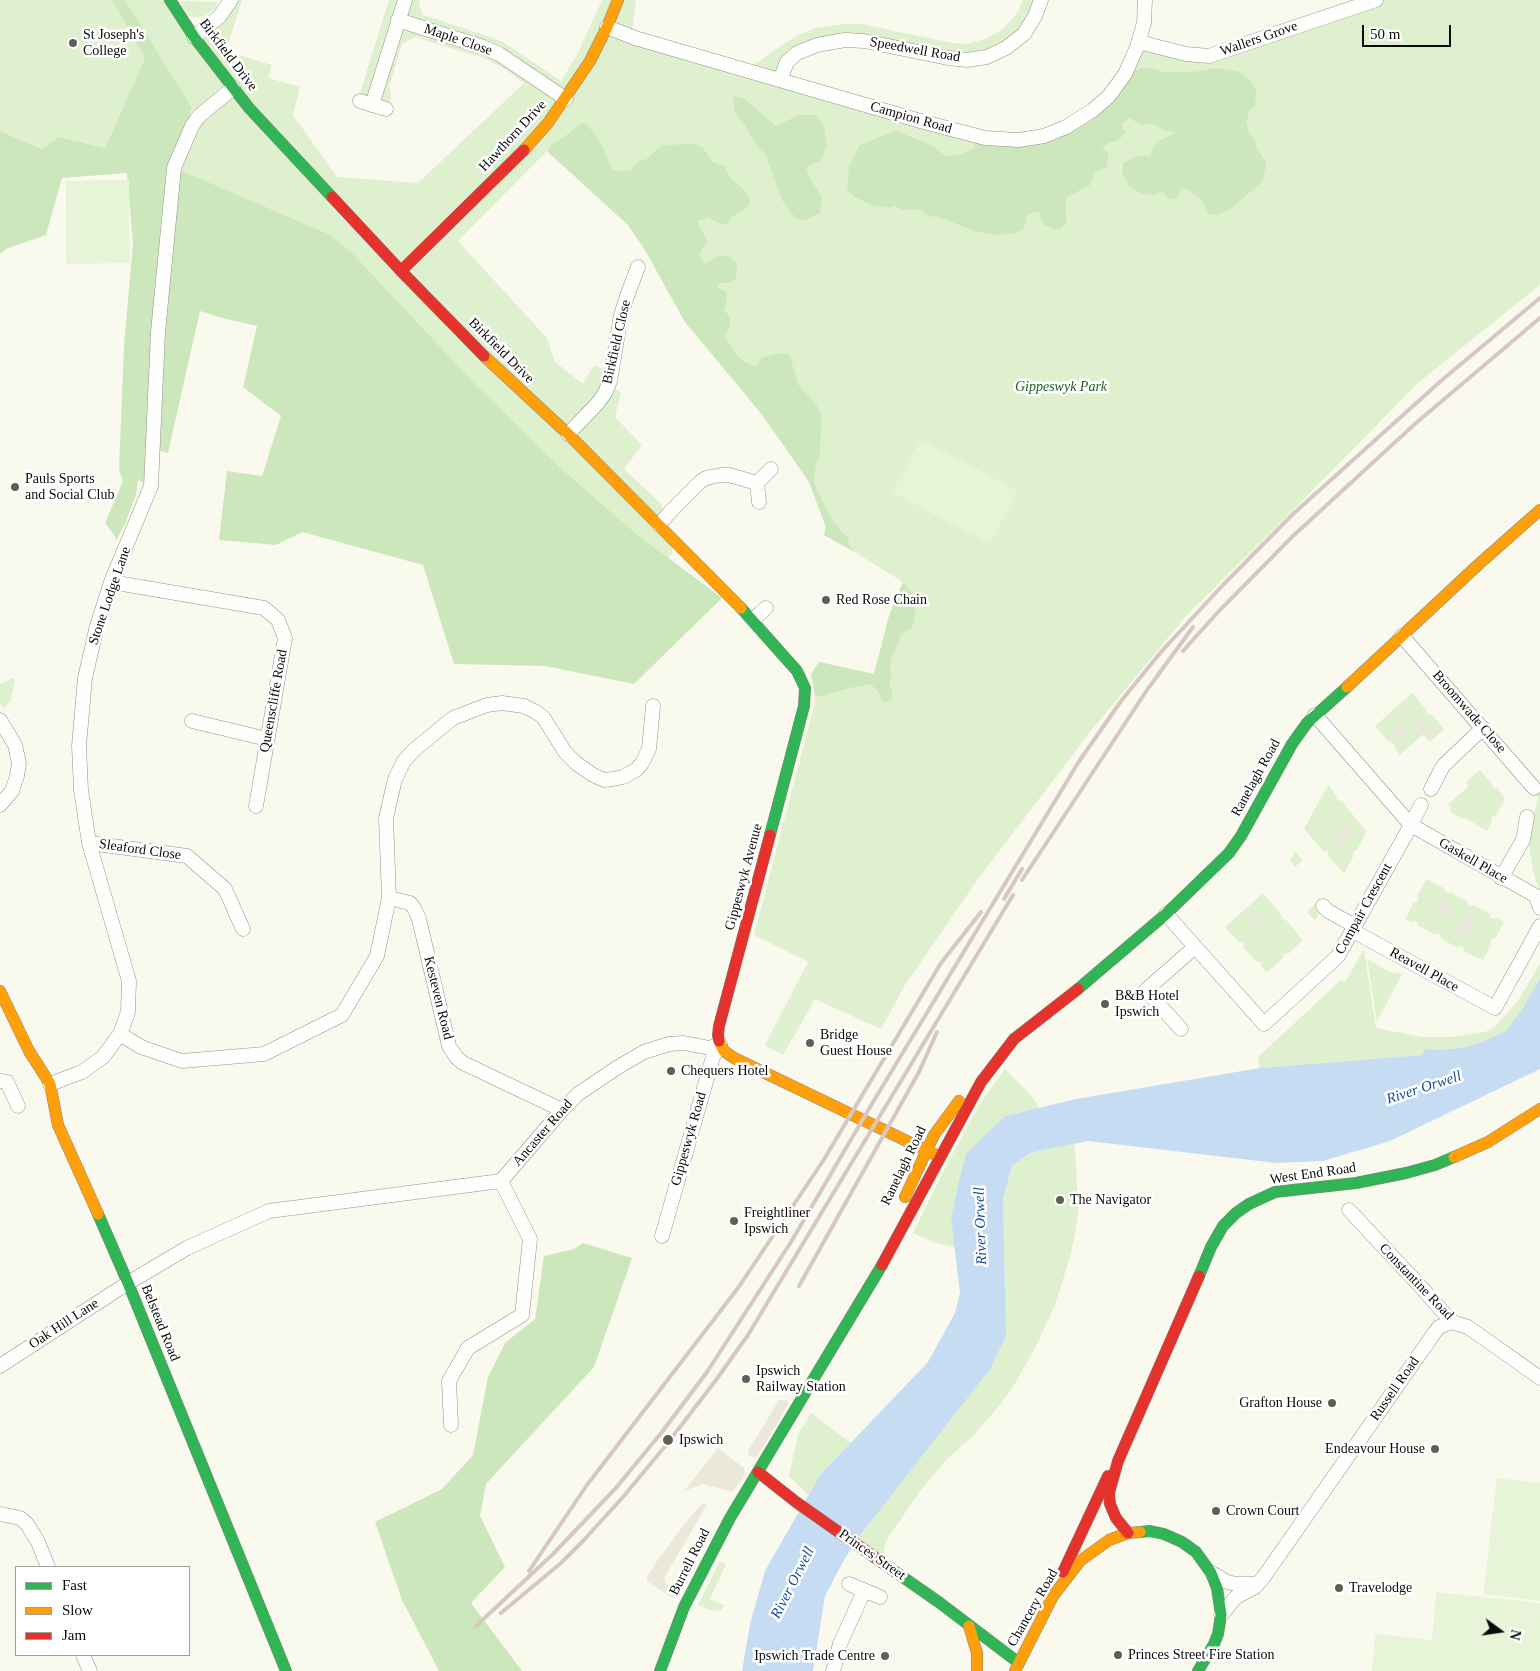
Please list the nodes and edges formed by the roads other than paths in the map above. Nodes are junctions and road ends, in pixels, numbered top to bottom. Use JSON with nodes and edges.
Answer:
{"nodes":[{"id":1,"x":170,"y":0,"type":"edge"},
{"id":2,"x":231,"y":0,"type":"edge"},
{"id":3,"x":405,"y":0,"type":"edge"},
{"id":4,"x":618,"y":0,"type":"edge"},
{"id":5,"x":1041,"y":0,"type":"edge"},
{"id":6,"x":1145,"y":0,"type":"edge"},
{"id":7,"x":1376,"y":0,"type":"edge"},
{"id":8,"x":398,"y":20,"type":"junction"},
{"id":9,"x":607,"y":27,"type":"junction"},
{"id":10,"x":194,"y":37,"type":"junction"},
{"id":11,"x":1140,"y":42,"type":"junction"},
{"id":12,"x":780,"y":80,"type":"junction"},
{"id":13,"x":234,"y":88,"type":"junction"},
{"id":14,"x":566,"y":99,"type":"junction"},
{"id":15,"x":372,"y":105,"type":"dead end"},
{"id":16,"x":638,"y":267,"type":"dead end"},
{"id":17,"x":401,"y":271,"type":"junction"},
{"id":18,"x":568,"y":434,"type":"junction"},
{"id":19,"x":771,"y":469,"type":"dead end"},
{"id":20,"x":757,"y":483,"type":"junction"},
{"id":21,"x":759,"y":502,"type":"dead end"},
{"id":22,"x":1540,"y":510,"type":"edge"},
{"id":23,"x":659,"y":525,"type":"junction"},
{"id":24,"x":111,"y":582,"type":"junction"},
{"id":25,"x":766,"y":608,"type":"dead end"},
{"id":26,"x":753,"y":620,"type":"junction"},
{"id":27,"x":1402,"y":636,"type":"junction"},
{"id":28,"x":653,"y":706,"type":"dead end"},
{"id":29,"x":1315,"y":715,"type":"junction"},
{"id":30,"x":802,"y":717,"type":"joint"},
{"id":31,"x":0,"y":720,"type":"edge"},
{"id":32,"x":192,"y":721,"type":"dead end"},
{"id":33,"x":1483,"y":728,"type":"junction"},
{"id":34,"x":267,"y":738,"type":"junction"},
{"id":35,"x":1534,"y":788,"type":"dead end"},
{"id":36,"x":1431,"y":789,"type":"dead end"},
{"id":37,"x":0,"y":805,"type":"edge"},
{"id":38,"x":1421,"y":805,"type":"dead end"},
{"id":39,"x":256,"y":806,"type":"dead end"},
{"id":40,"x":1527,"y":817,"type":"dead end"},
{"id":41,"x":1411,"y":825,"type":"junction"},
{"id":42,"x":90,"y":843,"type":"junction"},
{"id":43,"x":1501,"y":878,"type":"junction"},
{"id":44,"x":389,"y":898,"type":"junction"},
{"id":45,"x":1538,"y":902,"type":"edge"},
{"id":46,"x":1323,"y":906,"type":"dead end"},
{"id":47,"x":1166,"y":914,"type":"junction"},
{"id":48,"x":1540,"y":926,"type":"edge"},
{"id":49,"x":1354,"y":928,"type":"junction"},
{"id":50,"x":243,"y":929,"type":"dead end"},
{"id":51,"x":1195,"y":947,"type":"junction"},
{"id":52,"x":0,"y":991,"type":"edge"},
{"id":53,"x":1181,"y":1029,"type":"dead end"},
{"id":54,"x":120,"y":1034,"type":"junction"},
{"id":55,"x":720,"y":1044,"type":"junction"},
{"id":56,"x":999,"y":1058,"type":"junction"},
{"id":57,"x":0,"y":1081,"type":"edge"},
{"id":58,"x":50,"y":1084,"type":"junction"},
{"id":59,"x":18,"y":1106,"type":"dead end"},
{"id":60,"x":1540,"y":1109,"type":"edge"},
{"id":61,"x":562,"y":1110,"type":"junction"},
{"id":62,"x":926,"y":1150,"type":"junction"},
{"id":63,"x":940,"y":1157,"type":"junction"},
{"id":64,"x":501,"y":1181,"type":"junction"},
{"id":65,"x":1349,"y":1210,"type":"dead end"},
{"id":66,"x":662,"y":1236,"type":"dead end"},
{"id":67,"x":128,"y":1283,"type":"junction"},
{"id":68,"x":859,"y":1302,"type":"junction"},
{"id":69,"x":1452,"y":1322,"type":"junction"},
{"id":70,"x":0,"y":1366,"type":"edge"},
{"id":71,"x":1540,"y":1378,"type":"edge"},
{"id":72,"x":451,"y":1425,"type":"dead end"},
{"id":73,"x":1118,"y":1462,"type":"junction"},
{"id":74,"x":758,"y":1472,"type":"junction"},
{"id":75,"x":0,"y":1514,"type":"edge"},
{"id":76,"x":1128,"y":1533,"type":"junction"},
{"id":77,"x":48,"y":1566,"type":"edge"},
{"id":78,"x":1211,"y":1573,"type":"junction"},
{"id":79,"x":849,"y":1584,"type":"dead end"},
{"id":80,"x":1258,"y":1584,"type":"junction"},
{"id":81,"x":864,"y":1591,"type":"junction"},
{"id":82,"x":1053,"y":1596,"type":"junction"},
{"id":83,"x":880,"y":1597,"type":"dead end"},
{"id":84,"x":1221,"y":1616,"type":"junction"},
{"id":85,"x":969,"y":1626,"type":"junction"},
{"id":86,"x":1033,"y":1635,"type":"junction"},
{"id":87,"x":986,"y":1639,"type":"junction"},
{"id":88,"x":84,"y":1656,"type":"edge"},
{"id":89,"x":1021,"y":1668,"type":"edge"},
{"id":90,"x":90,"y":1671,"type":"edge"},
{"id":91,"x":286,"y":1671,"type":"edge"},
{"id":92,"x":660,"y":1671,"type":"edge"},
{"id":93,"x":833,"y":1671,"type":"edge"},
{"id":94,"x":977,"y":1671,"type":"edge"},
{"id":95,"x":1198,"y":1671,"type":"edge"}],
"edges":[{"from":1,"to":10,"type":"main road","name":"Birkfield Drive"},
{"from":2,"to":10,"type":"street"},
{"from":3,"to":8,"type":"street"},
{"from":4,"to":9,"type":"main road","name":"Hawthorn Drive"},
{"from":5,"to":12,"type":"street","name":"Speedwell Road"},
{"from":6,"to":11,"type":"street","name":"Campion Road"},
{"from":7,"to":11,"type":"street","name":"Wallers Grove"},
{"from":8,"to":14,"type":"street","name":"Maple Close"},
{"from":8,"to":15,"type":"street"},
{"from":9,"to":12,"type":"street","name":"Campion Road"},
{"from":9,"to":14,"type":"main road","name":"Hawthorn Drive"},
{"from":10,"to":13,"type":"main road","name":"Birkfield Drive"},
{"from":11,"to":12,"type":"street","name":"Campion Road"},
{"from":13,"to":17,"type":"main road","name":"Birkfield Drive"},
{"from":13,"to":24,"type":"street","name":"Stone Lodge Lane"},
{"from":14,"to":17,"type":"main road","name":"Hawthorn Drive"},
{"from":16,"to":18,"type":"street","name":"Birkfield Close"},
{"from":17,"to":18,"type":"main road","name":"Birkfield Drive"},
{"from":18,"to":23,"type":"main road","name":"Birkfield Drive"},
{"from":19,"to":20,"type":"street"},
{"from":20,"to":21,"type":"street"},
{"from":20,"to":23,"type":"street"},
{"from":22,"to":27,"type":"main road","name":"Ranelagh Road"},
{"from":23,"to":26,"type":"main road","name":"Birkfield Drive"},
{"from":24,"to":34,"type":"street","name":"Queenscliffe Road"},
{"from":24,"to":42,"type":"street","name":"Stone Lodge Lane"},
{"from":25,"to":26,"type":"street"},
{"from":26,"to":30,"type":"main road","name":"Birkfield Drive"},
{"from":27,"to":29,"type":"main road","name":"Ranelagh Road"},
{"from":27,"to":33,"type":"street","name":"Broomwade Close"},
{"from":28,"to":44,"type":"street"},
{"from":29,"to":41,"type":"street"},
{"from":29,"to":47,"type":"main road","name":"Ranelagh Road"},
{"from":30,"to":55,"type":"main road","name":"Gippeswyk Avenue"},
{"from":31,"to":37,"type":"street"},
{"from":32,"to":34,"type":"street"},
{"from":33,"to":35,"type":"street","name":"Broomwade Close"},
{"from":33,"to":36,"type":"street"},
{"from":34,"to":39,"type":"street","name":"Queenscliffe Road"},
{"from":38,"to":41,"type":"street","name":"Compair Crescent"},
{"from":40,"to":43,"type":"street"},
{"from":41,"to":43,"type":"street","name":"Gaskell Place"},
{"from":41,"to":49,"type":"street","name":"Compair Crescent"},
{"from":42,"to":50,"type":"street","name":"Sleaford Close"},
{"from":42,"to":54,"type":"street","name":"Stone Lodge Lane"},
{"from":43,"to":45,"type":"street","name":"Gaskell Place"},
{"from":44,"to":54,"type":"street"},
{"from":44,"to":61,"type":"street","name":"Kesteven Road"},
{"from":46,"to":49,"type":"street","name":"Reavell Place"},
{"from":47,"to":51,"type":"street","name":"Compair Crescent"},
{"from":47,"to":56,"type":"main road","name":"Ranelagh Road"},
{"from":48,"to":49,"type":"street","name":"Reavell Place"},
{"from":49,"to":51,"type":"street","name":"Compair Crescent"},
{"from":51,"to":53,"type":"street"},
{"from":52,"to":58,"type":"main road","name":"Belstead Road"},
{"from":54,"to":58,"type":"street","name":"Stone Lodge Lane"},
{"from":55,"to":61,"type":"street","name":"Ancaster Road"},
{"from":55,"to":62,"type":"main road"},
{"from":55,"to":66,"type":"street","name":"Gippeswyk Road"},
{"from":56,"to":62,"type":"main road","name":"Ranelagh Road"},
{"from":56,"to":63,"type":"main road","name":"Ranelagh Road"},
{"from":57,"to":59,"type":"street"},
{"from":58,"to":67,"type":"main road","name":"Belstead Road"},
{"from":60,"to":73,"type":"main road","name":"West End Road"},
{"from":61,"to":64,"type":"street","name":"Ancaster Road"},
{"from":62,"to":63,"type":"main road"},
{"from":62,"to":68,"type":"main road","name":"Ranelagh Road"},
{"from":63,"to":68,"type":"main road","name":"Ranelagh Road"},
{"from":64,"to":67,"type":"street"},
{"from":64,"to":72,"type":"street"},
{"from":65,"to":69,"type":"street","name":"Constantine Road"},
{"from":67,"to":70,"type":"street","name":"Oak Hill Lane"},
{"from":67,"to":91,"type":"main road","name":"Belstead Road"},
{"from":68,"to":74,"type":"main road","name":"Ranelagh Road"},
{"from":69,"to":71,"type":"street","name":"Constantine Road"},
{"from":69,"to":80,"type":"street","name":"Russell Road"},
{"from":73,"to":76,"type":"main road","name":"West End Road"},
{"from":73,"to":82,"type":"main road","name":"West End Road"},
{"from":74,"to":85,"type":"main road","name":"Princes Street"},
{"from":74,"to":92,"type":"main road","name":"Burrell Road"},
{"from":75,"to":77,"type":"street"},
{"from":76,"to":78,"type":"main road","name":"Chancery Road"},
{"from":76,"to":82,"type":"main road","name":"Chancery Road"},
{"from":78,"to":80,"type":"street"},
{"from":78,"to":84,"type":"main road","name":"Chancery Road"},
{"from":79,"to":81,"type":"street"},
{"from":80,"to":84,"type":"street","name":"Russell Road"},
{"from":81,"to":83,"type":"street"},
{"from":81,"to":93,"type":"street"},
{"from":82,"to":86,"type":"main road","name":"Chancery Road"},
{"from":84,"to":95,"type":"main road","name":"Chancery Road"},
{"from":85,"to":87,"type":"main road","name":"Princes Street"},
{"from":85,"to":94,"type":"main road"},
{"from":86,"to":87,"type":"main road","name":"Princes Street"},
{"from":86,"to":89,"type":"main road","name":"Chancery Road"},
{"from":87,"to":89,"type":"main road","name":"Princes Street"},
{"from":88,"to":90,"type":"street"}]}
